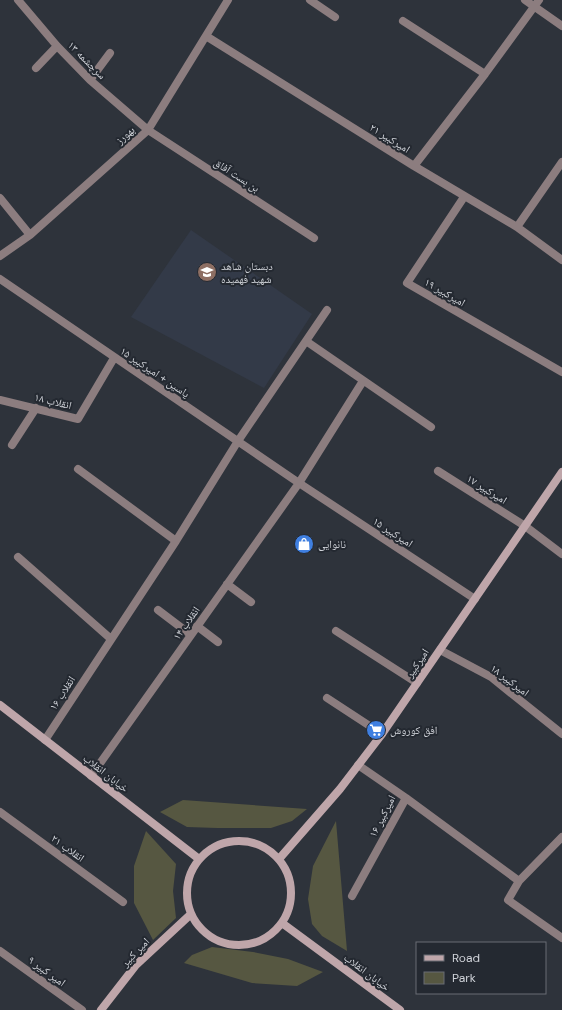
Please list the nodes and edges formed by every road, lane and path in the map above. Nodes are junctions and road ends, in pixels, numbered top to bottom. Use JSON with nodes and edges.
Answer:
{"nodes":[{"id":1,"x":18,"y":0,"type":"edge"},
{"id":2,"x":310,"y":0,"type":"edge"},
{"id":3,"x":525,"y":0,"type":"edge"},
{"id":4,"x":225,"y":1,"type":"edge"},
{"id":5,"x":537,"y":3,"type":"edge"},
{"id":6,"x":334,"y":17,"type":"dead end"},
{"id":7,"x":402,"y":21,"type":"dead end"},
{"id":8,"x":562,"y":26,"type":"edge"},
{"id":9,"x":206,"y":36,"type":"junction"},
{"id":10,"x":57,"y":46,"type":"junction"},
{"id":11,"x":110,"y":53,"type":"dead end"},
{"id":12,"x":36,"y":68,"type":"dead end"},
{"id":13,"x":485,"y":74,"type":"junction"},
{"id":14,"x":90,"y":80,"type":"junction"},
{"id":15,"x":148,"y":130,"type":"junction"},
{"id":16,"x":562,"y":162,"type":"edge"},
{"id":17,"x":414,"y":166,"type":"junction"},
{"id":18,"x":464,"y":197,"type":"junction"},
{"id":19,"x":0,"y":198,"type":"edge"},
{"id":20,"x":517,"y":227,"type":"junction"},
{"id":21,"x":30,"y":235,"type":"junction"},
{"id":22,"x":314,"y":238,"type":"dead end"},
{"id":23,"x":0,"y":256,"type":"edge"},
{"id":24,"x":562,"y":260,"type":"edge"},
{"id":25,"x":0,"y":279,"type":"edge"},
{"id":26,"x":327,"y":310,"type":"dead end"},
{"id":27,"x":306,"y":341,"type":"junction"},
{"id":28,"x":114,"y":358,"type":"junction"},
{"id":29,"x":562,"y":372,"type":"edge"},
{"id":30,"x":363,"y":381,"type":"junction"},
{"id":31,"x":0,"y":400,"type":"edge"},
{"id":32,"x":36,"y":408,"type":"junction"},
{"id":33,"x":431,"y":427,"type":"dead end"},
{"id":34,"x":238,"y":442,"type":"junction"},
{"id":35,"x":12,"y":445,"type":"dead end"},
{"id":36,"x":78,"y":469,"type":"dead end"},
{"id":37,"x":438,"y":471,"type":"dead end"},
{"id":38,"x":562,"y":472,"type":"edge"},
{"id":39,"x":299,"y":483,"type":"junction"},
{"id":40,"x":525,"y":526,"type":"junction"},
{"id":41,"x":176,"y":541,"type":"junction"},
{"id":42,"x":562,"y":554,"type":"edge"},
{"id":43,"x":18,"y":557,"type":"dead end"},
{"id":44,"x":227,"y":584,"type":"junction"},
{"id":45,"x":475,"y":599,"type":"junction"},
{"id":46,"x":251,"y":602,"type":"dead end"},
{"id":47,"x":158,"y":610,"type":"dead end"},
{"id":48,"x":197,"y":626,"type":"junction"},
{"id":49,"x":336,"y":631,"type":"dead end"},
{"id":50,"x":191,"y":635,"type":"junction"},
{"id":51,"x":111,"y":639,"type":"junction"},
{"id":52,"x":218,"y":642,"type":"dead end"},
{"id":53,"x":440,"y":650,"type":"junction"},
{"id":54,"x":417,"y":683,"type":"junction"},
{"id":55,"x":327,"y":698,"type":"dead end"},
{"id":56,"x":0,"y":705,"type":"edge"},
{"id":57,"x":382,"y":734,"type":"junction"},
{"id":58,"x":562,"y":734,"type":"edge"},
{"id":59,"x":45,"y":740,"type":"junction"},
{"id":60,"x":358,"y":765,"type":"junction"},
{"id":61,"x":91,"y":776,"type":"junction"},
{"id":62,"x":406,"y":798,"type":"junction"},
{"id":63,"x":0,"y":812,"type":"edge"},
{"id":64,"x":562,"y":837,"type":"edge"},
{"id":65,"x":199,"y":859,"type":"junction"},
{"id":66,"x":279,"y":859,"type":"junction"},
{"id":67,"x":519,"y":881,"type":"junction"},
{"id":68,"x":352,"y":896,"type":"dead end"},
{"id":69,"x":123,"y":902,"type":"dead end"},
{"id":70,"x":191,"y":914,"type":"junction"},
{"id":71,"x":282,"y":923,"type":"junction"},
{"id":72,"x":562,"y":938,"type":"edge"},
{"id":73,"x":0,"y":951,"type":"edge"},
{"id":74,"x":82,"y":1010,"type":"edge"},
{"id":75,"x":101,"y":1010,"type":"edge"},
{"id":76,"x":400,"y":1010,"type":"edge"}],
"edges":[{"from":1,"to":10,"type":"street","name":"سرچشمه ۱۳"},
{"from":2,"to":6,"type":"street"},
{"from":3,"to":5,"type":"street"},
{"from":4,"to":9,"type":"street","name":"بهورز"},
{"from":5,"to":8,"type":"street"},
{"from":5,"to":13,"type":"street"},
{"from":7,"to":13,"type":"street"},
{"from":9,"to":15,"type":"street","name":"بهورز"},
{"from":9,"to":17,"type":"street","name":"امیرکبیر ۲۱"},
{"from":10,"to":12,"type":"street"},
{"from":10,"to":14,"type":"street","name":"سرچشمه ۱۳"},
{"from":11,"to":14,"type":"street"},
{"from":13,"to":17,"type":"street"},
{"from":14,"to":15,"type":"street","name":"سرچشمه ۱۳"},
{"from":15,"to":21,"type":"street","name":"بهورز"},
{"from":15,"to":22,"type":"street","name":"بن بست آفاق"},
{"from":16,"to":20,"type":"street"},
{"from":17,"to":18,"type":"street","name":"امیرکبیر ۲۱"},
{"from":18,"to":20,"type":"street","name":"امیرکبیر ۲۱"},
{"from":18,"to":29,"type":"street","name":"امیرکبیر ۱۹"},
{"from":19,"to":21,"type":"street"},
{"from":20,"to":24,"type":"street","name":"امیرکبیر ۲۱"},
{"from":21,"to":23,"type":"street","name":"بهورز"},
{"from":25,"to":28,"type":"street","name":"یاسین + امیرکبیر ۱۵"},
{"from":26,"to":27,"type":"street","name":"انقلاب ۱۶"},
{"from":27,"to":30,"type":"street"},
{"from":27,"to":34,"type":"street","name":"انقلاب ۱۶"},
{"from":28,"to":32,"type":"street","name":"انقلاب ۱۸"},
{"from":28,"to":34,"type":"street","name":"یاسین + امیرکبیر ۱۵"},
{"from":30,"to":33,"type":"street"},
{"from":30,"to":39,"type":"street","name":"انقلاب ۱۴"},
{"from":31,"to":32,"type":"street","name":"انقلاب ۱۸"},
{"from":32,"to":35,"type":"street"},
{"from":34,"to":39,"type":"street","name":"یاسین + امیرکبیر ۱۵"},
{"from":34,"to":41,"type":"street","name":"انقلاب ۱۶"},
{"from":36,"to":41,"type":"street"},
{"from":37,"to":40,"type":"street","name":"امیرکبیر ۱۷"},
{"from":38,"to":40,"type":"main road","name":"امیرکبیر"},
{"from":39,"to":44,"type":"street","name":"انقلاب ۱۴"},
{"from":39,"to":45,"type":"street","name":"امیرکبیر ۱۵"},
{"from":40,"to":42,"type":"street","name":"امیرکبیر ۱۷"},
{"from":40,"to":45,"type":"main road","name":"امیرکبیر"},
{"from":41,"to":51,"type":"street","name":"انقلاب ۱۶"},
{"from":43,"to":51,"type":"street"},
{"from":44,"to":46,"type":"street"},
{"from":44,"to":48,"type":"street","name":"انقلاب ۱۴"},
{"from":45,"to":53,"type":"main road","name":"امیرکبیر"},
{"from":47,"to":50,"type":"street"},
{"from":48,"to":50,"type":"street","name":"انقلاب ۱۴"},
{"from":48,"to":52,"type":"street"},
{"from":49,"to":54,"type":"street"},
{"from":50,"to":61,"type":"street","name":"انقلاب ۱۴"},
{"from":51,"to":59,"type":"street","name":"انقلاب ۱۶"},
{"from":53,"to":54,"type":"main road","name":"امیرکبیر"},
{"from":53,"to":58,"type":"street","name":"امیرکبیر ۱۸"},
{"from":54,"to":57,"type":"main road","name":"امیرکبیر"},
{"from":55,"to":57,"type":"street"},
{"from":56,"to":59,"type":"main road","name":"خیابان انقلاب"},
{"from":57,"to":60,"type":"main road","name":"امیرکبیر"},
{"from":59,"to":61,"type":"main road","name":"خیابان انقلاب"},
{"from":60,"to":62,"type":"street","name":"امیرکبیر ۱۶"},
{"from":60,"to":66,"type":"main road","name":"امیرکبیر"},
{"from":61,"to":65,"type":"main road","name":"خیابان انقلاب"},
{"from":62,"to":67,"type":"street"},
{"from":62,"to":68,"type":"street","name":"امیرکبیر ۱۶"},
{"from":63,"to":69,"type":"street","name":"انقلاب ۲۱"},
{"from":64,"to":67,"type":"street"},
{"from":65,"to":66,"type":"main road"},
{"from":65,"to":70,"type":"main road"},
{"from":66,"to":71,"type":"main road"},
{"from":67,"to":72,"type":"street"},
{"from":70,"to":71,"type":"main road"},
{"from":70,"to":75,"type":"main road","name":"امیر کبیر"},
{"from":71,"to":76,"type":"main road","name":"خیابان انقلاب"},
{"from":73,"to":74,"type":"street","name":"امیر کبیر ۹"}]}
